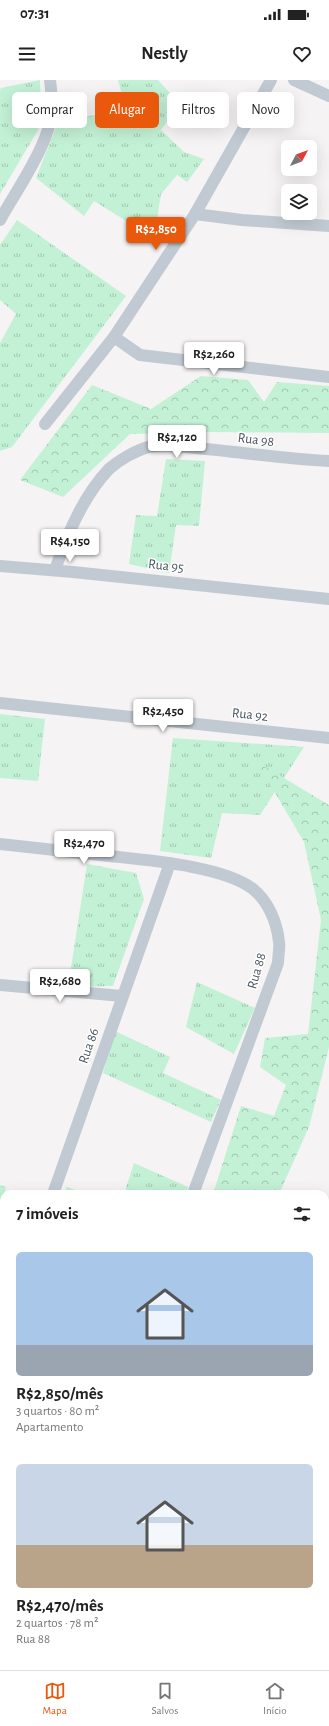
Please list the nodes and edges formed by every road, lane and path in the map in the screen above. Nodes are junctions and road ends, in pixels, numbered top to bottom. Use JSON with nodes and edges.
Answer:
{"nodes":[{"id":1,"x":50,"y":80,"type":"edge"},
{"id":2,"x":271,"y":80,"type":"edge"},
{"id":3,"x":294,"y":80,"type":"edge"},
{"id":4,"x":329,"y":96,"type":"edge"},
{"id":5,"x":195,"y":214,"type":"junction"},
{"id":6,"x":0,"y":220,"type":"edge"},
{"id":7,"x":329,"y":226,"type":"edge"},
{"id":8,"x":114,"y":337,"type":"junction"},
{"id":9,"x":329,"y":378,"type":"edge"},
{"id":10,"x":45,"y":424,"type":"dead end"},
{"id":11,"x":329,"y":461,"type":"edge"},
{"id":12,"x":0,"y":566,"type":"edge"},
{"id":13,"x":55,"y":570,"type":"junction"},
{"id":14,"x":329,"y":599,"type":"edge"},
{"id":15,"x":0,"y":704,"type":"edge"},
{"id":16,"x":329,"y":738,"type":"edge"},
{"id":17,"x":0,"y":844,"type":"edge"},
{"id":18,"x":170,"y":863,"type":"junction"},
{"id":19,"x":0,"y":985,"type":"edge"},
{"id":20,"x":122,"y":996,"type":"junction"},
{"id":21,"x":54,"y":1190,"type":"edge"},
{"id":22,"x":194,"y":1190,"type":"edge"}],
"edges":[{"from":1,"to":6,"type":"street"},
{"from":2,"to":5,"type":"street"},
{"from":3,"to":4,"type":"street"},
{"from":5,"to":7,"type":"street"},
{"from":5,"to":8,"type":"street"},
{"from":8,"to":9,"type":"street"},
{"from":8,"to":10,"type":"street"},
{"from":11,"to":13,"type":"street","name":"Rua 98"},
{"from":12,"to":13,"type":"street","name":"Rua 95"},
{"from":13,"to":14,"type":"street","name":"Rua 95"},
{"from":15,"to":16,"type":"street","name":"Rua 92"},
{"from":17,"to":18,"type":"street","name":"Rua 88"},
{"from":18,"to":20,"type":"street","name":"Rua 86"},
{"from":18,"to":22,"type":"street","name":"Rua 88"},
{"from":19,"to":20,"type":"street"},
{"from":20,"to":21,"type":"street","name":"Rua 86"}]}
